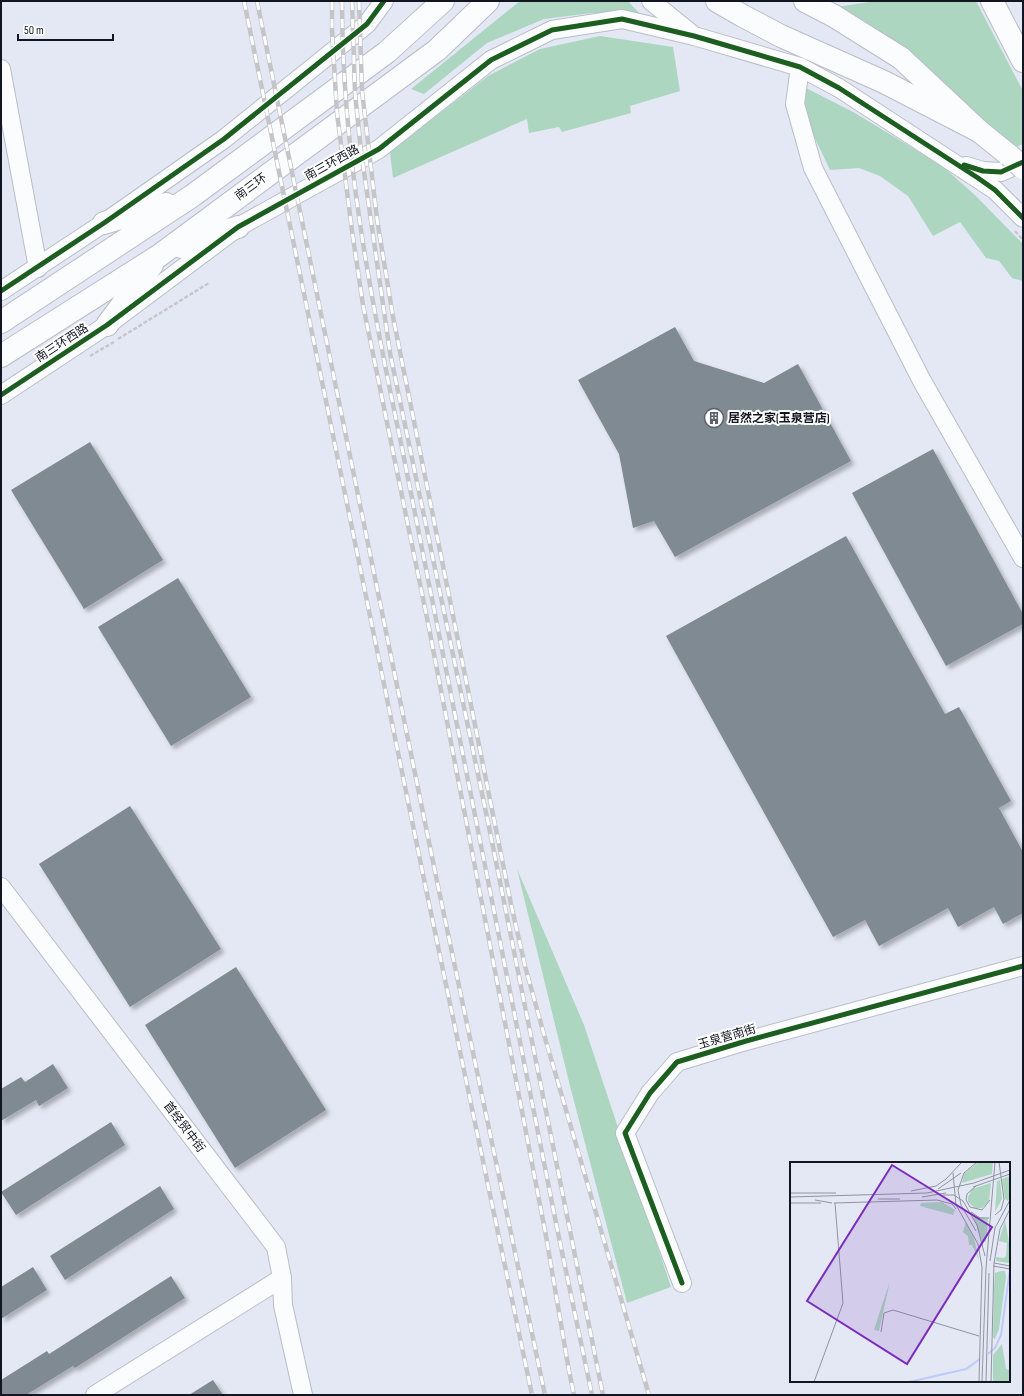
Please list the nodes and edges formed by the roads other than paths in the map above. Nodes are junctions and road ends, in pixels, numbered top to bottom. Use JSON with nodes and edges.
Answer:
{"nodes":[{"id":1,"x":384,"y":1,"type":"edge"},
{"id":2,"x":426,"y":1,"type":"edge"},
{"id":3,"x":443,"y":1,"type":"edge"},
{"id":4,"x":488,"y":1,"type":"edge"},
{"id":5,"x":501,"y":1,"type":"edge"},
{"id":6,"x":651,"y":1,"type":"edge"},
{"id":7,"x":717,"y":1,"type":"edge"},
{"id":8,"x":805,"y":1,"type":"edge"},
{"id":9,"x":992,"y":1,"type":"edge"},
{"id":10,"x":694,"y":36,"type":"junction"},
{"id":11,"x":438,"y":50,"type":"junction"},
{"id":12,"x":387,"y":52,"type":"junction"},
{"id":13,"x":1023,"y":61,"type":"edge"},
{"id":14,"x":800,"y":67,"type":"junction"},
{"id":15,"x":1,"y":69,"type":"edge"},
{"id":16,"x":979,"y":131,"type":"junction"},
{"id":17,"x":952,"y":162,"type":"junction"},
{"id":18,"x":1019,"y":162,"type":"edge"},
{"id":19,"x":192,"y":196,"type":"junction"},
{"id":20,"x":1023,"y":218,"type":"edge"},
{"id":21,"x":104,"y":223,"type":"junction"},
{"id":22,"x":238,"y":227,"type":"junction"},
{"id":23,"x":160,"y":255,"type":"junction"},
{"id":24,"x":38,"y":268,"type":"junction"},
{"id":25,"x":1,"y":291,"type":"edge"},
{"id":26,"x":1,"y":322,"type":"edge"},
{"id":27,"x":107,"y":325,"type":"junction"},
{"id":28,"x":1,"y":356,"type":"edge"},
{"id":29,"x":1,"y":395,"type":"edge"},
{"id":30,"x":1023,"y":558,"type":"edge"},
{"id":31,"x":1,"y":887,"type":"edge"},
{"id":32,"x":1023,"y":966,"type":"edge"},
{"id":33,"x":282,"y":1278,"type":"junction"},
{"id":34,"x":682,"y":1283,"type":"dead end"},
{"id":35,"x":95,"y":1395,"type":"edge"},
{"id":36,"x":302,"y":1395,"type":"edge"}],
"edges":[{"from":1,"to":21,"type":"street"},
{"from":2,"to":12,"type":"highway"},
{"from":3,"to":12,"type":"highway"},
{"from":4,"to":11,"type":"highway","name":"南三环"},
{"from":5,"to":11,"type":"highway"},
{"from":6,"to":10,"type":"street"},
{"from":7,"to":16,"type":"highway"},
{"from":8,"to":16,"type":"highway"},
{"from":9,"to":13,"type":"highway"},
{"from":10,"to":14,"type":"street","name":"南三环西路"},
{"from":10,"to":22,"type":"street","name":"南三环西路"},
{"from":11,"to":23,"type":"highway","name":"南三环"},
{"from":12,"to":19,"type":"highway"},
{"from":14,"to":17,"type":"street","name":"南三环西路"},
{"from":14,"to":30,"type":"street"},
{"from":15,"to":24,"type":"street"},
{"from":16,"to":18,"type":"highway"},
{"from":17,"to":18,"type":"street"},
{"from":17,"to":20,"type":"street","name":"南三环西路"},
{"from":19,"to":21,"type":"highway"},
{"from":19,"to":26,"type":"highway"},
{"from":21,"to":24,"type":"street"},
{"from":22,"to":23,"type":"highway"},
{"from":22,"to":27,"type":"street","name":"南三环西路"},
{"from":23,"to":27,"type":"highway"},
{"from":23,"to":28,"type":"highway","name":"南三环"},
{"from":24,"to":25,"type":"street"},
{"from":27,"to":29,"type":"street","name":"南三环西路"},
{"from":31,"to":33,"type":"street","name":"首经贸中街"},
{"from":32,"to":34,"type":"street","name":"玉泉营南街"},
{"from":33,"to":35,"type":"street"},
{"from":33,"to":36,"type":"street","name":"首经贸中街"}]}
